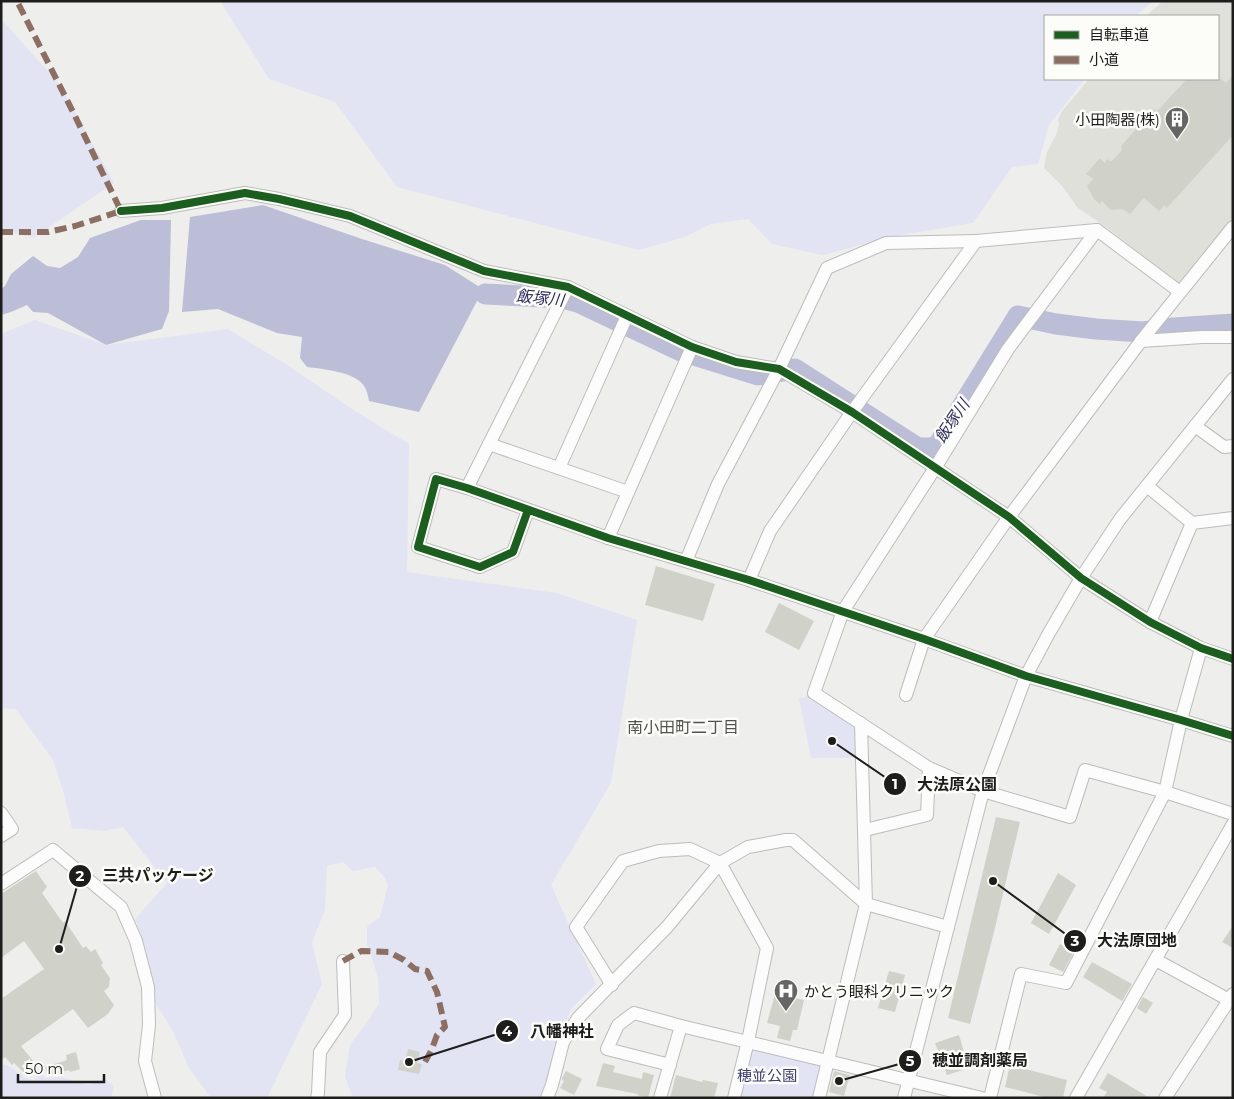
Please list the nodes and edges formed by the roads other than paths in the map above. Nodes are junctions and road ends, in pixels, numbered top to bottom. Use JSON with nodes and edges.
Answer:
{"nodes":[{"id":1,"x":120,"y":212,"type":"dead end"},
{"id":2,"x":1233,"y":227,"type":"edge"},
{"id":3,"x":1097,"y":230,"type":"junction"},
{"id":4,"x":976,"y":241,"type":"junction"},
{"id":5,"x":568,"y":287,"type":"junction"},
{"id":6,"x":1180,"y":292,"type":"junction"},
{"id":7,"x":627,"y":316,"type":"junction"},
{"id":8,"x":1233,"y":337,"type":"edge"},
{"id":9,"x":1141,"y":341,"type":"junction"},
{"id":10,"x":692,"y":347,"type":"junction"},
{"id":11,"x":779,"y":369,"type":"junction"},
{"id":12,"x":1233,"y":379,"type":"edge"},
{"id":13,"x":852,"y":412,"type":"junction"},
{"id":14,"x":1195,"y":426,"type":"junction"},
{"id":15,"x":489,"y":444,"type":"junction"},
{"id":16,"x":1233,"y":446,"type":"edge"},
{"id":17,"x":559,"y":468,"type":"junction"},
{"id":18,"x":935,"y":468,"type":"junction"},
{"id":19,"x":1147,"y":486,"type":"junction"},
{"id":20,"x":467,"y":488,"type":"junction"},
{"id":21,"x":628,"y":492,"type":"junction"},
{"id":22,"x":528,"y":510,"type":"junction"},
{"id":23,"x":1009,"y":517,"type":"junction"},
{"id":24,"x":1233,"y":518,"type":"edge"},
{"id":25,"x":1192,"y":523,"type":"junction"},
{"id":26,"x":608,"y":538,"type":"junction"},
{"id":27,"x":686,"y":561,"type":"junction"},
{"id":28,"x":1081,"y":578,"type":"junction"},
{"id":29,"x":749,"y":580,"type":"junction"},
{"id":30,"x":843,"y":612,"type":"junction"},
{"id":31,"x":1150,"y":622,"type":"junction"},
{"id":32,"x":924,"y":639,"type":"junction"},
{"id":33,"x":1201,"y":648,"type":"junction"},
{"id":34,"x":1233,"y":659,"type":"edge"},
{"id":35,"x":1026,"y":676,"type":"junction"},
{"id":36,"x":906,"y":695,"type":"dead end"},
{"id":37,"x":1181,"y":720,"type":"junction"},
{"id":38,"x":862,"y":723,"type":"junction"},
{"id":39,"x":1233,"y":736,"type":"edge"},
{"id":40,"x":929,"y":768,"type":"junction"},
{"id":41,"x":983,"y":791,"type":"junction"},
{"id":42,"x":1165,"y":792,"type":"junction"},
{"id":43,"x":1,"y":813,"type":"edge"},
{"id":44,"x":1233,"y":814,"type":"edge"},
{"id":45,"x":1233,"y":824,"type":"edge"},
{"id":46,"x":864,"y":830,"type":"junction"},
{"id":47,"x":1,"y":836,"type":"edge"},
{"id":48,"x":720,"y":863,"type":"junction"},
{"id":49,"x":1,"y":884,"type":"edge"},
{"id":50,"x":866,"y":904,"type":"junction"},
{"id":51,"x":948,"y":927,"type":"junction"},
{"id":52,"x":1156,"y":960,"type":"junction"},
{"id":53,"x":343,"y":961,"type":"dead end"},
{"id":54,"x":612,"y":984,"type":"junction"},
{"id":55,"x":1231,"y":997,"type":"edge"},
{"id":56,"x":681,"y":1026,"type":"junction"},
{"id":57,"x":748,"y":1041,"type":"junction"},
{"id":58,"x":828,"y":1060,"type":"junction"},
{"id":59,"x":670,"y":1065,"type":"junction"},
{"id":60,"x":909,"y":1080,"type":"junction"},
{"id":61,"x":155,"y":1098,"type":"edge"},
{"id":62,"x":317,"y":1098,"type":"edge"},
{"id":63,"x":547,"y":1098,"type":"edge"},
{"id":64,"x":660,"y":1098,"type":"edge"},
{"id":65,"x":734,"y":1098,"type":"edge"},
{"id":66,"x":819,"y":1098,"type":"edge"},
{"id":67,"x":904,"y":1098,"type":"edge"},
{"id":68,"x":982,"y":1098,"type":"edge"},
{"id":69,"x":990,"y":1098,"type":"edge"},
{"id":70,"x":1076,"y":1098,"type":"edge"},
{"id":71,"x":1165,"y":1098,"type":"edge"}],
"edges":[{"from":1,"to":5,"type":"street"},
{"from":2,"to":6,"type":"street"},
{"from":3,"to":4,"type":"street"},
{"from":3,"to":6,"type":"street"},
{"from":3,"to":18,"type":"street"},
{"from":4,"to":11,"type":"street"},
{"from":4,"to":13,"type":"street"},
{"from":5,"to":7,"type":"street"},
{"from":5,"to":15,"type":"street"},
{"from":6,"to":9,"type":"street"},
{"from":7,"to":10,"type":"street"},
{"from":7,"to":17,"type":"street"},
{"from":8,"to":9,"type":"street"},
{"from":9,"to":23,"type":"street"},
{"from":10,"to":11,"type":"street"},
{"from":10,"to":21,"type":"street"},
{"from":11,"to":13,"type":"street"},
{"from":11,"to":27,"type":"street"},
{"from":12,"to":14,"type":"street"},
{"from":13,"to":18,"type":"street"},
{"from":13,"to":29,"type":"street"},
{"from":14,"to":16,"type":"street"},
{"from":14,"to":19,"type":"street"},
{"from":15,"to":17,"type":"street"},
{"from":15,"to":20,"type":"street"},
{"from":17,"to":21,"type":"street"},
{"from":18,"to":23,"type":"street"},
{"from":18,"to":30,"type":"street"},
{"from":19,"to":25,"type":"street"},
{"from":19,"to":28,"type":"street"},
{"from":20,"to":22,"type":"street"},
{"from":20,"to":22,"type":"street"},
{"from":21,"to":26,"type":"street"},
{"from":22,"to":26,"type":"street"},
{"from":23,"to":28,"type":"street"},
{"from":23,"to":32,"type":"street"},
{"from":24,"to":25,"type":"street"},
{"from":25,"to":31,"type":"street"},
{"from":26,"to":27,"type":"street"},
{"from":27,"to":29,"type":"street"},
{"from":28,"to":31,"type":"street"},
{"from":28,"to":35,"type":"street"},
{"from":29,"to":30,"type":"street"},
{"from":30,"to":32,"type":"street"},
{"from":30,"to":38,"type":"street"},
{"from":31,"to":33,"type":"street"},
{"from":32,"to":35,"type":"street"},
{"from":32,"to":36,"type":"street"},
{"from":33,"to":34,"type":"street"},
{"from":33,"to":37,"type":"street"},
{"from":35,"to":37,"type":"street"},
{"from":35,"to":41,"type":"street"},
{"from":37,"to":39,"type":"street"},
{"from":37,"to":42,"type":"street"},
{"from":38,"to":40,"type":"street"},
{"from":38,"to":46,"type":"street"},
{"from":40,"to":41,"type":"street"},
{"from":40,"to":46,"type":"street"},
{"from":41,"to":42,"type":"street"},
{"from":41,"to":51,"type":"street"},
{"from":42,"to":44,"type":"street"},
{"from":42,"to":69,"type":"street"},
{"from":43,"to":47,"type":"street"},
{"from":45,"to":52,"type":"street"},
{"from":46,"to":50,"type":"street"},
{"from":48,"to":50,"type":"street"},
{"from":48,"to":54,"type":"street"},
{"from":48,"to":54,"type":"street"},
{"from":48,"to":57,"type":"street"},
{"from":49,"to":61,"type":"street"},
{"from":50,"to":51,"type":"street"},
{"from":50,"to":58,"type":"street"},
{"from":51,"to":60,"type":"street"},
{"from":52,"to":55,"type":"street"},
{"from":52,"to":70,"type":"street"},
{"from":53,"to":62,"type":"street"},
{"from":54,"to":63,"type":"street"},
{"from":55,"to":71,"type":"street"},
{"from":56,"to":57,"type":"street"},
{"from":56,"to":59,"type":"street"},
{"from":56,"to":59,"type":"street"},
{"from":57,"to":58,"type":"street"},
{"from":57,"to":65,"type":"street"},
{"from":58,"to":60,"type":"street"},
{"from":58,"to":66,"type":"street"},
{"from":59,"to":64,"type":"street"},
{"from":60,"to":67,"type":"street"},
{"from":60,"to":68,"type":"street"}]}
